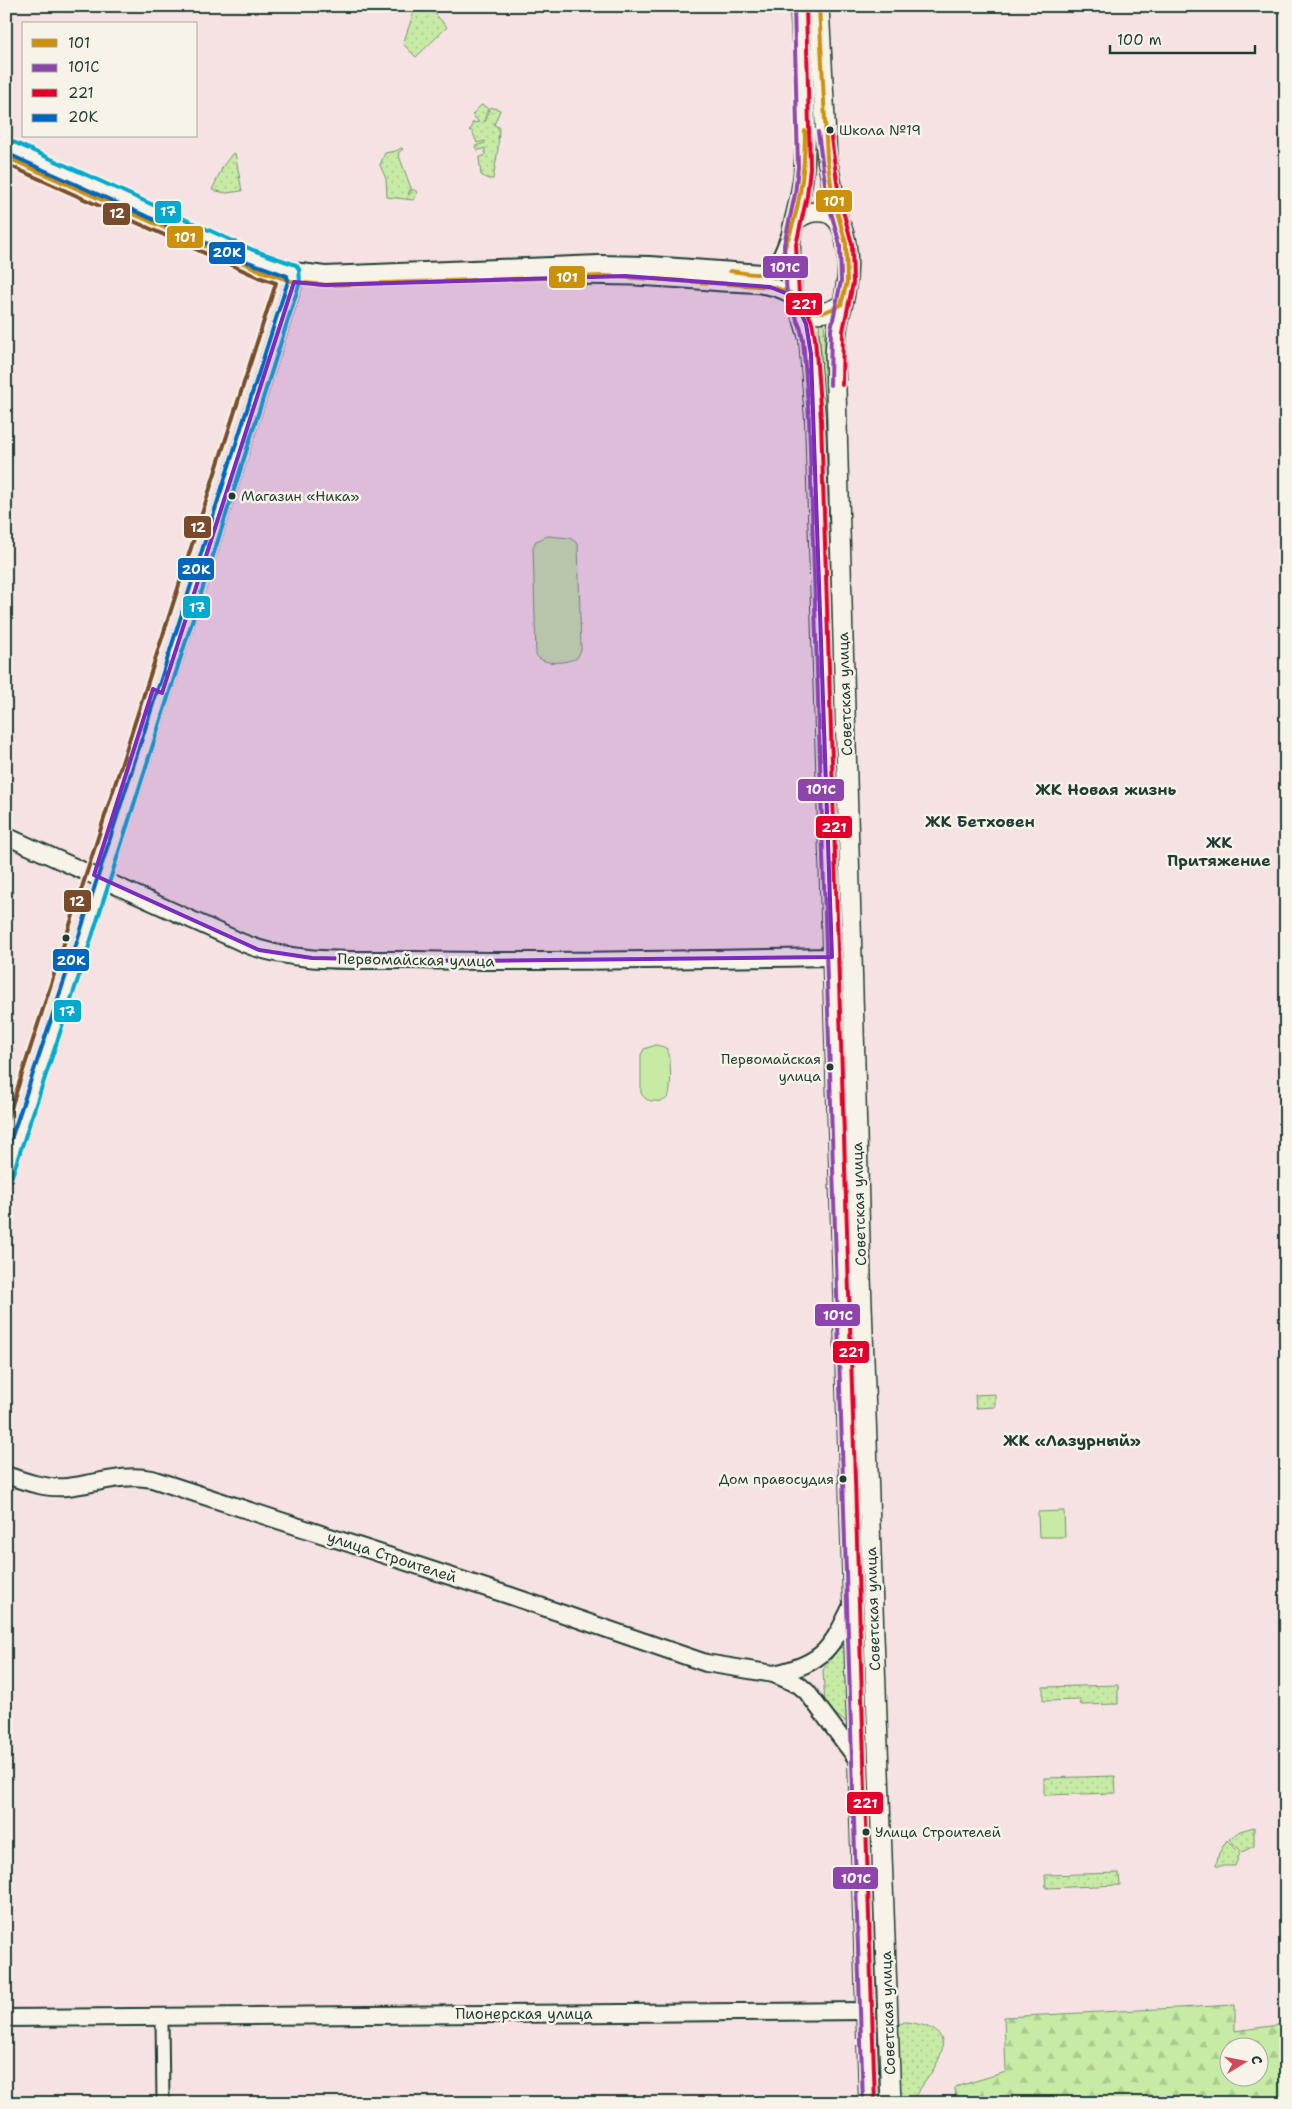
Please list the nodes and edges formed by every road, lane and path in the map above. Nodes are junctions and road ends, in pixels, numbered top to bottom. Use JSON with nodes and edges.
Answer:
{"nodes":[{"id":1,"x":800,"y":6,"type":"edge"},
{"id":2,"x":819,"y":6,"type":"edge"},
{"id":3,"x":6,"y":146,"type":"edge"},
{"id":4,"x":6,"y":157,"type":"edge"},
{"id":5,"x":24,"y":160,"type":"junction"},
{"id":6,"x":838,"y":219,"type":"junction"},
{"id":7,"x":794,"y":225,"type":"junction"},
{"id":8,"x":520,"y":273,"type":"junction"},
{"id":9,"x":290,"y":278,"type":"junction"},
{"id":10,"x":796,"y":301,"type":"junction"},
{"id":11,"x":841,"y":305,"type":"junction"},
{"id":12,"x":844,"y":660,"type":"junction"},
{"id":13,"x":822,"y":661,"type":"junction"},
{"id":14,"x":6,"y":836,"type":"edge"},
{"id":15,"x":99,"y":877,"type":"junction"},
{"id":16,"x":852,"y":956,"type":"junction"},
{"id":17,"x":832,"y":957,"type":"junction"},
{"id":18,"x":6,"y":1145,"type":"edge"},
{"id":19,"x":6,"y":1173,"type":"edge"},
{"id":20,"x":861,"y":1277,"type":"junction"},
{"id":21,"x":842,"y":1278,"type":"junction"},
{"id":22,"x":6,"y":1475,"type":"edge"},
{"id":23,"x":852,"y":1603,"type":"junction"},
{"id":24,"x":774,"y":1674,"type":"junction"},
{"id":25,"x":858,"y":1759,"type":"junction"},
{"id":26,"x":862,"y":1886,"type":"junction"},
{"id":27,"x":883,"y":1886,"type":"junction"},
{"id":28,"x":866,"y":2011,"type":"junction"},
{"id":29,"x":887,"y":2012,"type":"junction"},
{"id":30,"x":162,"y":2017,"type":"junction"},
{"id":31,"x":6,"y":2018,"type":"edge"},
{"id":32,"x":162,"y":2103,"type":"edge"},
{"id":33,"x":869,"y":2103,"type":"edge"},
{"id":34,"x":891,"y":2103,"type":"edge"}],
"edges":[{"from":1,"to":7,"type":"main road"},
{"from":2,"to":6,"type":"main road"},
{"from":3,"to":5,"type":"main road"},
{"from":4,"to":5,"type":"main road"},
{"from":5,"to":9,"type":"main road"},
{"from":6,"to":7,"type":"main road"},
{"from":6,"to":11,"type":"main road","name":"Советская улица"},
{"from":7,"to":8,"type":"main road"},
{"from":7,"to":10,"type":"main road","name":"Советская улица"},
{"from":8,"to":9,"type":"main road"},
{"from":8,"to":10,"type":"main road"},
{"from":9,"to":15,"type":"main road"},
{"from":10,"to":11,"type":"main road"},
{"from":10,"to":13,"type":"main road","name":"Советская улица"},
{"from":11,"to":12,"type":"main road","name":"Советская улица"},
{"from":12,"to":13,"type":"main road"},
{"from":12,"to":16,"type":"main road","name":"Советская улица"},
{"from":13,"to":17,"type":"main road","name":"Советская улица"},
{"from":14,"to":15,"type":"main road","name":"Первомайская улица"},
{"from":15,"to":17,"type":"main road","name":"Первомайская улица"},
{"from":15,"to":18,"type":"main road"},
{"from":15,"to":19,"type":"main road"},
{"from":16,"to":17,"type":"main road","name":"Первомайская улица"},
{"from":16,"to":20,"type":"main road","name":"Советская улица"},
{"from":17,"to":21,"type":"main road","name":"Советская улица"},
{"from":20,"to":21,"type":"main road"},
{"from":20,"to":27,"type":"main road","name":"Советская улица"},
{"from":21,"to":23,"type":"main road","name":"Советская улица"},
{"from":22,"to":24,"type":"main road","name":"улица Строителей"},
{"from":23,"to":24,"type":"main road","name":"улица Строителей"},
{"from":23,"to":25,"type":"main road","name":"Советская улица"},
{"from":24,"to":25,"type":"main road","name":"улица Строителей"},
{"from":25,"to":26,"type":"main road","name":"Советская улица"},
{"from":26,"to":27,"type":"main road"},
{"from":26,"to":28,"type":"main road","name":"Советская улица"},
{"from":27,"to":29,"type":"main road","name":"Советская улица"},
{"from":28,"to":29,"type":"main road","name":"Пионерская улица"},
{"from":28,"to":30,"type":"main road","name":"Пионерская улица"},
{"from":28,"to":33,"type":"main road","name":"Советская улица"},
{"from":29,"to":34,"type":"main road","name":"Советская улица"},
{"from":30,"to":31,"type":"main road","name":"Пионерская улица"},
{"from":30,"to":32,"type":"street"}]}
